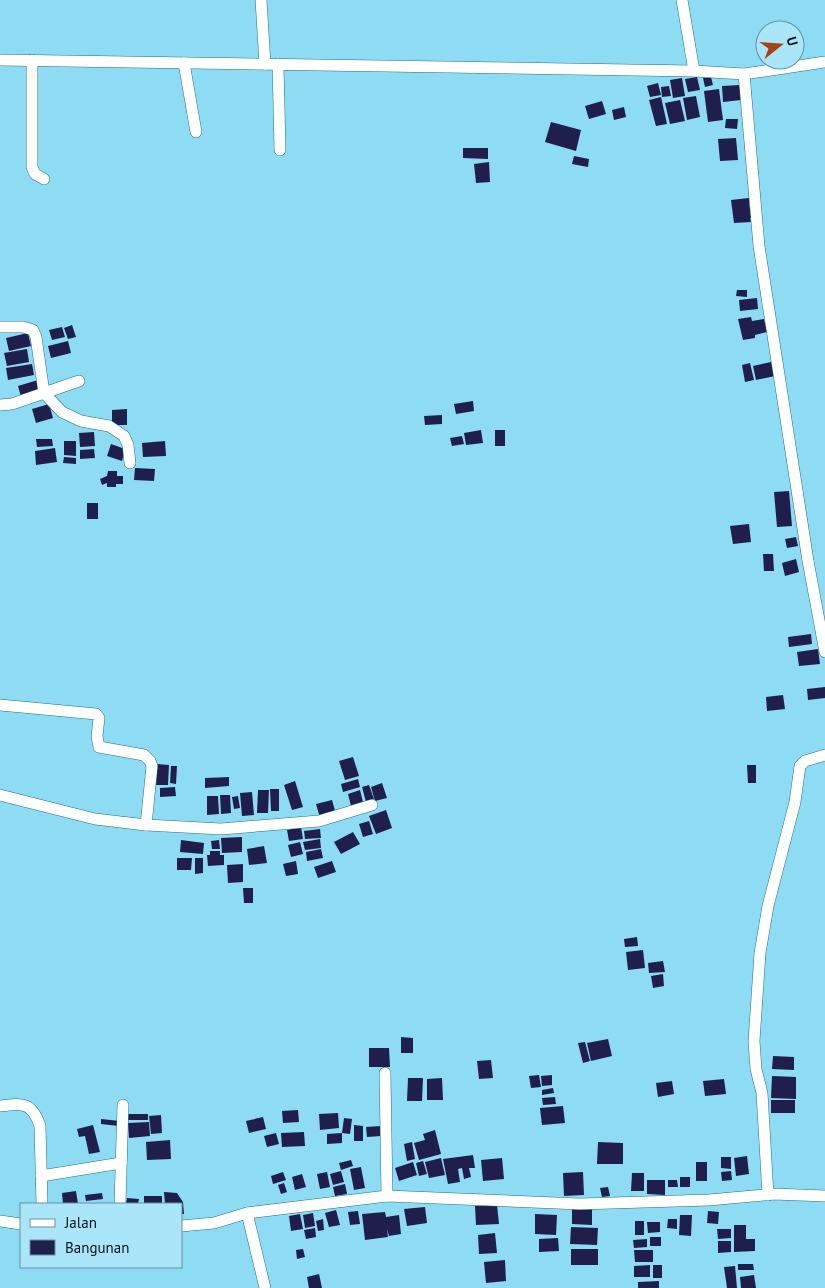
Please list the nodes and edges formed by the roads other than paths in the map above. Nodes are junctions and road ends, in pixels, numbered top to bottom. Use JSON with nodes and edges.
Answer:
{"nodes":[{"id":1,"x":261,"y":0,"type":"edge"},
{"id":2,"x":682,"y":0,"type":"edge"},
{"id":3,"x":0,"y":60,"type":"edge"},
{"id":4,"x":32,"y":60,"type":"junction"},
{"id":5,"x":825,"y":62,"type":"edge"},
{"id":6,"x":184,"y":63,"type":"junction"},
{"id":7,"x":265,"y":64,"type":"junction"},
{"id":8,"x":278,"y":64,"type":"junction"},
{"id":9,"x":694,"y":71,"type":"junction"},
{"id":10,"x":744,"y":74,"type":"junction"},
{"id":11,"x":196,"y":132,"type":"dead end"},
{"id":12,"x":280,"y":150,"type":"dead end"},
{"id":13,"x":44,"y":178,"type":"dead end"},
{"id":14,"x":0,"y":327,"type":"edge"},
{"id":15,"x":79,"y":381,"type":"dead end"},
{"id":16,"x":44,"y":393,"type":"junction"},
{"id":17,"x":0,"y":405,"type":"edge"},
{"id":18,"x":130,"y":463,"type":"dead end"},
{"id":19,"x":825,"y":652,"type":"edge"},
{"id":20,"x":0,"y":705,"type":"edge"},
{"id":21,"x":825,"y":755,"type":"edge"},
{"id":22,"x":0,"y":795,"type":"edge"},
{"id":23,"x":372,"y":805,"type":"dead end"},
{"id":24,"x":146,"y":825,"type":"junction"},
{"id":25,"x":385,"y":1073,"type":"dead end"},
{"id":26,"x":123,"y":1105,"type":"dead end"},
{"id":27,"x":0,"y":1106,"type":"edge"},
{"id":28,"x":121,"y":1163,"type":"junction"},
{"id":29,"x":41,"y":1176,"type":"junction"},
{"id":30,"x":768,"y":1195,"type":"junction"},
{"id":31,"x":387,"y":1196,"type":"junction"},
{"id":32,"x":825,"y":1196,"type":"edge"},
{"id":33,"x":42,"y":1203,"type":"edge"},
{"id":34,"x":120,"y":1203,"type":"edge"},
{"id":35,"x":247,"y":1213,"type":"junction"},
{"id":36,"x":0,"y":1222,"type":"edge"},
{"id":37,"x":20,"y":1224,"type":"edge"},
{"id":38,"x":182,"y":1226,"type":"edge"},
{"id":39,"x":265,"y":1288,"type":"edge"}],
"edges":[{"from":1,"to":7,"type":"street"},
{"from":2,"to":9,"type":"street"},
{"from":3,"to":4,"type":"street"},
{"from":4,"to":6,"type":"street"},
{"from":4,"to":13,"type":"street"},
{"from":5,"to":10,"type":"street"},
{"from":6,"to":7,"type":"street"},
{"from":6,"to":11,"type":"street"},
{"from":7,"to":8,"type":"street"},
{"from":8,"to":9,"type":"street"},
{"from":8,"to":12,"type":"street"},
{"from":9,"to":10,"type":"street"},
{"from":10,"to":19,"type":"street"},
{"from":14,"to":16,"type":"street"},
{"from":15,"to":16,"type":"street"},
{"from":16,"to":17,"type":"street"},
{"from":16,"to":18,"type":"street"},
{"from":20,"to":24,"type":"street"},
{"from":21,"to":30,"type":"street"},
{"from":22,"to":24,"type":"street"},
{"from":23,"to":24,"type":"street"},
{"from":25,"to":31,"type":"street"},
{"from":26,"to":28,"type":"street"},
{"from":27,"to":29,"type":"street"},
{"from":28,"to":29,"type":"street"},
{"from":28,"to":34,"type":"street"},
{"from":29,"to":33,"type":"street"},
{"from":30,"to":31,"type":"street"},
{"from":30,"to":32,"type":"street"},
{"from":31,"to":35,"type":"street"},
{"from":35,"to":38,"type":"street"},
{"from":35,"to":39,"type":"street"},
{"from":36,"to":37,"type":"street"}]}
